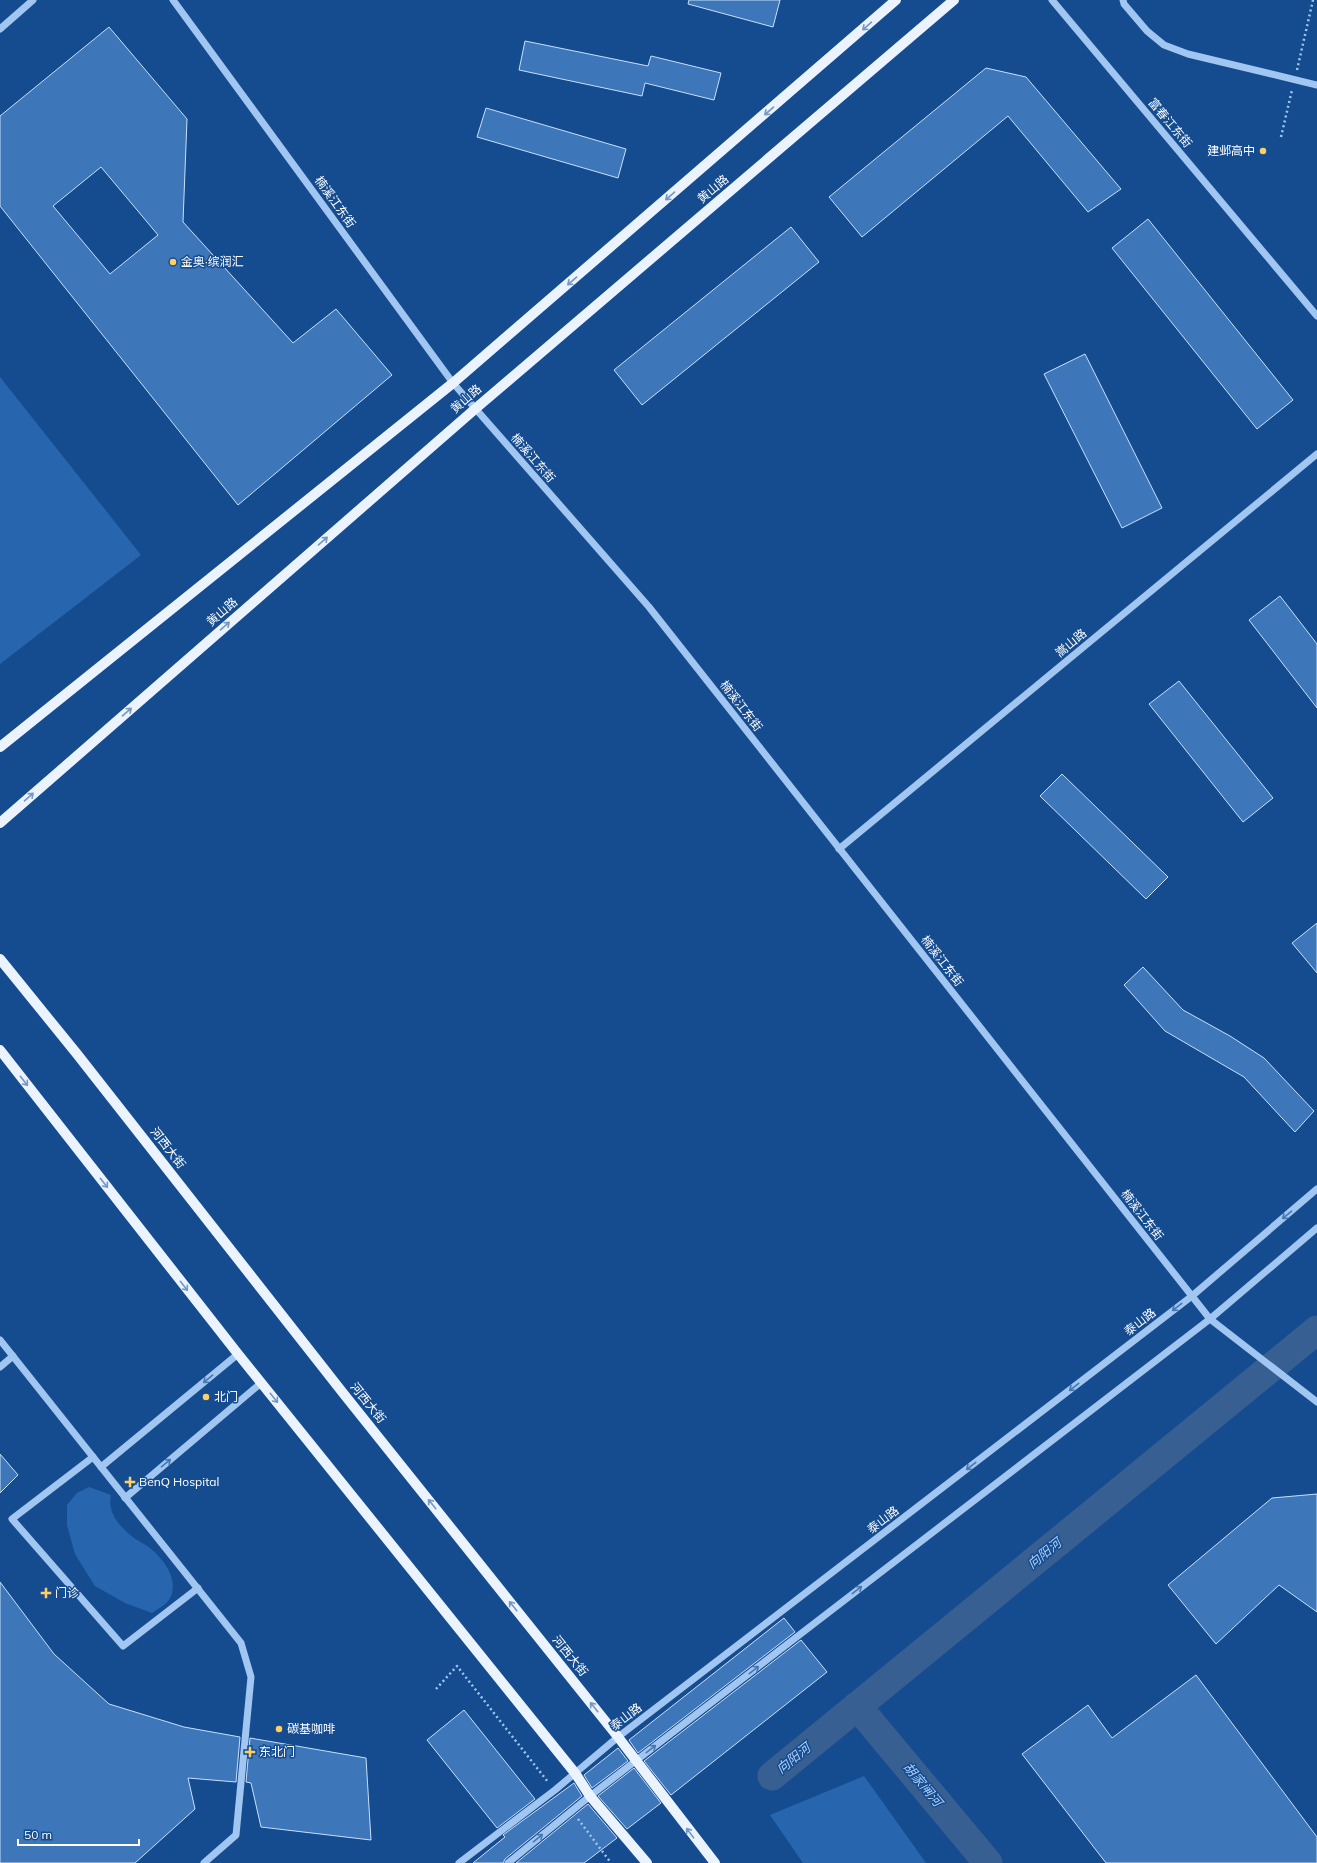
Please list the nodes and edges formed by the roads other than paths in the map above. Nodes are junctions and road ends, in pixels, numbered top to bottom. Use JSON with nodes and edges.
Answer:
{"nodes":[{"id":1,"x":33,"y":0,"type":"edge"},
{"id":2,"x":173,"y":0,"type":"edge"},
{"id":3,"x":896,"y":0,"type":"edge"},
{"id":4,"x":954,"y":0,"type":"edge"},
{"id":5,"x":1052,"y":0,"type":"edge"},
{"id":6,"x":1123,"y":0,"type":"edge"},
{"id":7,"x":0,"y":29,"type":"edge"},
{"id":8,"x":1317,"y":85,"type":"edge"},
{"id":9,"x":1317,"y":316,"type":"edge"},
{"id":10,"x":453,"y":383,"type":"junction"},
{"id":11,"x":475,"y":409,"type":"junction"},
{"id":12,"x":1317,"y":454,"type":"edge"},
{"id":13,"x":0,"y":747,"type":"edge"},
{"id":14,"x":0,"y":823,"type":"edge"},
{"id":15,"x":839,"y":849,"type":"junction"},
{"id":16,"x":0,"y":959,"type":"edge"},
{"id":17,"x":0,"y":1050,"type":"edge"},
{"id":18,"x":1317,"y":1190,"type":"edge"},
{"id":19,"x":1317,"y":1228,"type":"edge"},
{"id":20,"x":1192,"y":1296,"type":"junction"},
{"id":21,"x":1210,"y":1319,"type":"junction"},
{"id":22,"x":0,"y":1340,"type":"edge"},
{"id":23,"x":238,"y":1354,"type":"junction"},
{"id":24,"x":13,"y":1356,"type":"junction"},
{"id":25,"x":0,"y":1367,"type":"edge"},
{"id":26,"x":261,"y":1383,"type":"junction"},
{"id":27,"x":1315,"y":1401,"type":"edge"},
{"id":28,"x":93,"y":1457,"type":"junction"},
{"id":29,"x":101,"y":1467,"type":"junction"},
{"id":30,"x":125,"y":1498,"type":"junction"},
{"id":31,"x":198,"y":1588,"type":"junction"},
{"id":32,"x":618,"y":1737,"type":"junction"},
{"id":33,"x":636,"y":1760,"type":"junction"},
{"id":34,"x":575,"y":1773,"type":"junction"},
{"id":35,"x":590,"y":1796,"type":"junction"},
{"id":36,"x":204,"y":1863,"type":"edge"},
{"id":37,"x":458,"y":1863,"type":"edge"},
{"id":38,"x":508,"y":1863,"type":"edge"},
{"id":39,"x":648,"y":1863,"type":"edge"},
{"id":40,"x":714,"y":1863,"type":"edge"}],
"edges":[{"from":1,"to":7,"type":"street"},
{"from":2,"to":10,"type":"street","name":"楠溪江东街"},
{"from":3,"to":10,"type":"main road","name":"黄山路","one_way":true},
{"from":4,"to":11,"type":"main road","name":"黄山路"},
{"from":5,"to":9,"type":"street","name":"富春江东街"},
{"from":6,"to":8,"type":"street"},
{"from":10,"to":11,"type":"street","name":"楠溪江东街"},
{"from":10,"to":13,"type":"main road","name":"黄山路"},
{"from":14,"to":11,"type":"main road","name":"黄山路","one_way":true},
{"from":11,"to":15,"type":"street","name":"楠溪江东街"},
{"from":12,"to":15,"type":"street","name":"嵩山路"},
{"from":15,"to":20,"type":"street","name":"楠溪江东街"},
{"from":32,"to":16,"type":"main road","name":"河西大街","one_way":true},
{"from":17,"to":23,"type":"main road","one_way":true},
{"from":18,"to":20,"type":"street","name":"泰山路","one_way":true},
{"from":19,"to":21,"type":"street"},
{"from":20,"to":21,"type":"street","name":"楠溪江东街"},
{"from":20,"to":32,"type":"street","name":"泰山路","one_way":true},
{"from":21,"to":27,"type":"street","name":"楠溪江东街"},
{"from":33,"to":21,"type":"street","one_way":true},
{"from":22,"to":24,"type":"street"},
{"from":23,"to":26,"type":"main road"},
{"from":23,"to":29,"type":"street","one_way":true},
{"from":24,"to":25,"type":"street"},
{"from":24,"to":28,"type":"street"},
{"from":30,"to":26,"type":"street","one_way":true},
{"from":26,"to":34,"type":"main road","one_way":true},
{"from":28,"to":29,"type":"street"},
{"from":28,"to":31,"type":"street"},
{"from":29,"to":30,"type":"street"},
{"from":30,"to":31,"type":"street"},
{"from":31,"to":36,"type":"street"},
{"from":32,"to":33,"type":"main road","name":"河西大街"},
{"from":32,"to":34,"type":"street","name":"泰山路"},
{"from":33,"to":35,"type":"street"},
{"from":40,"to":33,"type":"main road","name":"河西大街","one_way":true},
{"from":34,"to":35,"type":"main road"},
{"from":34,"to":37,"type":"street","name":"泰山路"},
{"from":38,"to":35,"type":"street","one_way":true},
{"from":35,"to":39,"type":"main road"}]}
